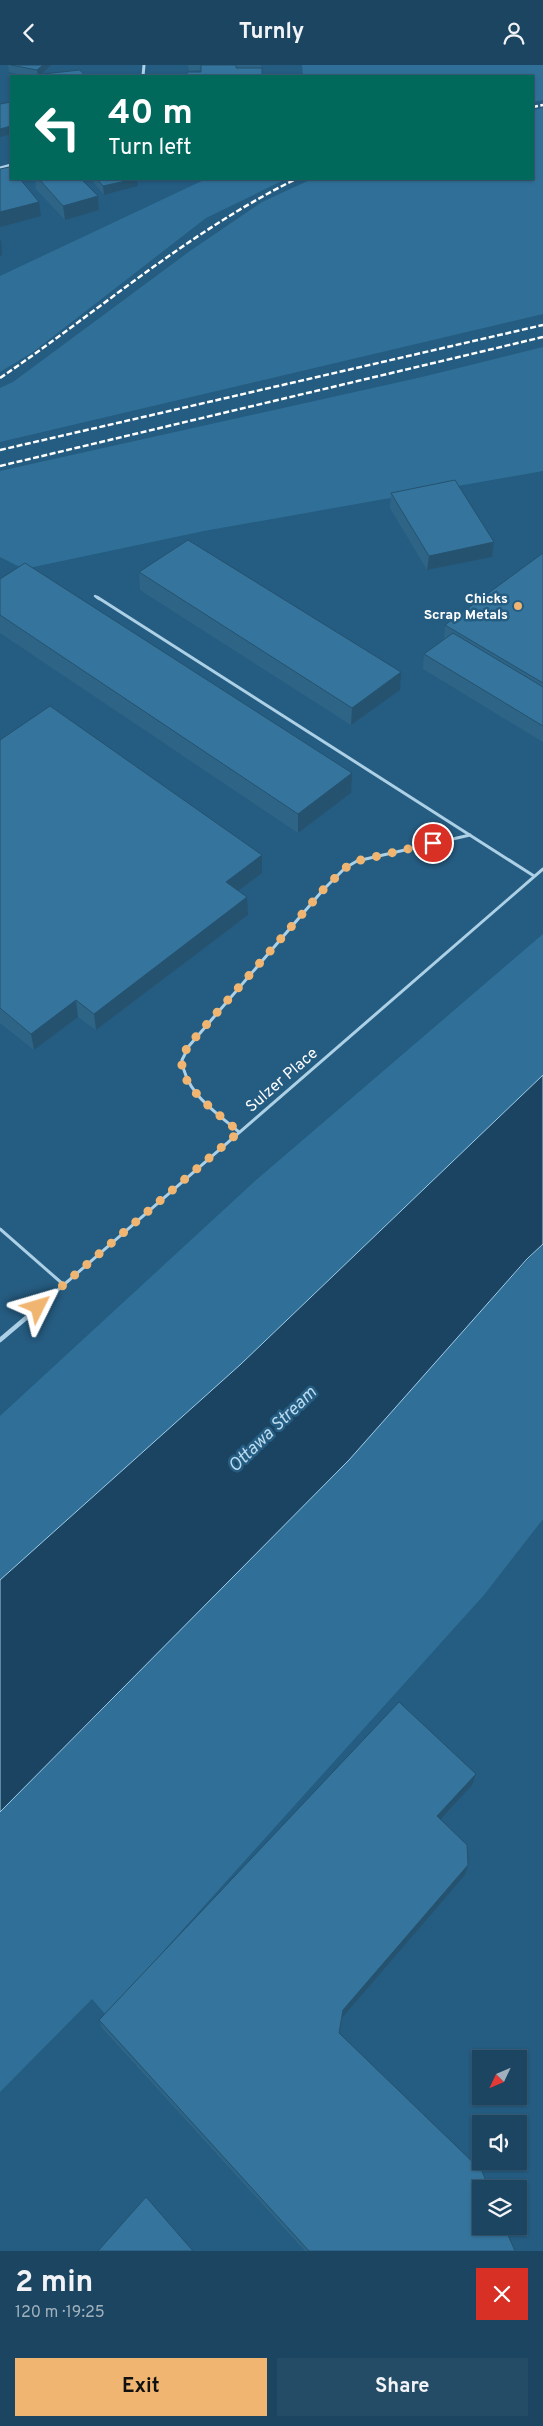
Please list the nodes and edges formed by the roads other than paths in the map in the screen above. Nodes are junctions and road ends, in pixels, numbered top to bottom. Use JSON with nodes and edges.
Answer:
{"nodes":[{"id":1,"x":95,"y":596,"type":"dead end"},
{"id":2,"x":470,"y":835,"type":"junction"},
{"id":3,"x":543,"y":869,"type":"edge"},
{"id":4,"x":534,"y":876,"type":"junction"},
{"id":5,"x":239,"y":1132,"type":"junction"},
{"id":6,"x":0,"y":1229,"type":"edge"},
{"id":7,"x":64,"y":1285,"type":"junction"},
{"id":8,"x":0,"y":1340,"type":"edge"}],
"edges":[{"from":1,"to":2,"type":"lane"},
{"from":2,"to":4,"type":"lane"},
{"from":2,"to":5,"type":"lane"},
{"from":3,"to":4,"type":"lane"},
{"from":4,"to":5,"type":"lane","name":"Sulzer Place"},
{"from":5,"to":7,"type":"lane","name":"Sulzer Place"},
{"from":6,"to":7,"type":"lane"},
{"from":7,"to":8,"type":"lane","name":"Sulzer Place"}]}
